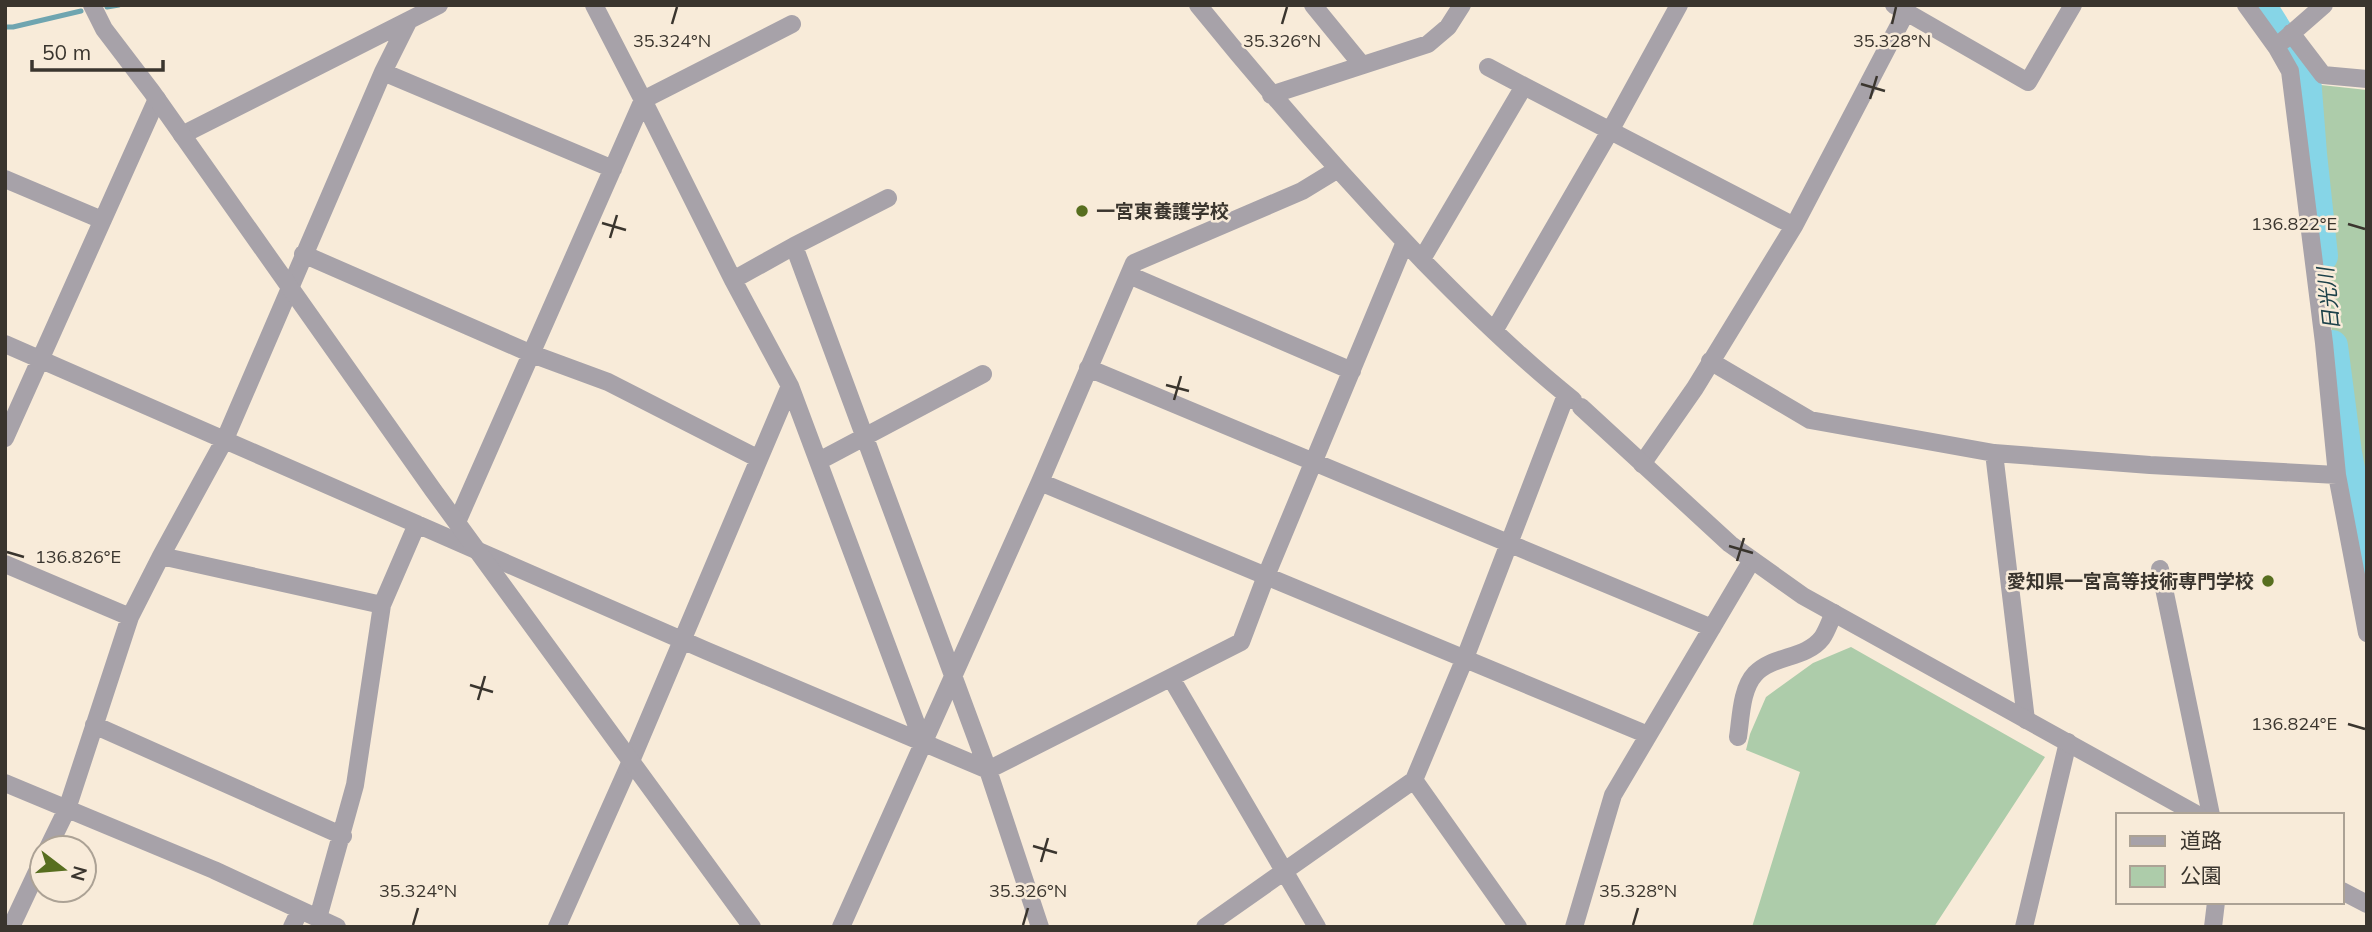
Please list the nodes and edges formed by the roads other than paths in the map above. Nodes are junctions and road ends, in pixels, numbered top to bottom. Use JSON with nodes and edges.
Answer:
{"nodes":[{"id":1,"x":92,"y":5,"type":"edge"},
{"id":2,"x":439,"y":5,"type":"edge"},
{"id":3,"x":594,"y":5,"type":"edge"},
{"id":4,"x":1198,"y":5,"type":"edge"},
{"id":5,"x":1313,"y":5,"type":"edge"},
{"id":6,"x":1462,"y":5,"type":"edge"},
{"id":7,"x":1679,"y":5,"type":"edge"},
{"id":8,"x":2073,"y":5,"type":"edge"},
{"id":9,"x":2246,"y":5,"type":"edge"},
{"id":10,"x":2324,"y":5,"type":"edge"},
{"id":11,"x":1900,"y":9,"type":"edge"},
{"id":12,"x":409,"y":20,"type":"junction"},
{"id":13,"x":792,"y":24,"type":"dead end"},
{"id":14,"x":2291,"y":33,"type":"junction"},
{"id":15,"x":2277,"y":48,"type":"junction"},
{"id":16,"x":1362,"y":65,"type":"junction"},
{"id":17,"x":1488,"y":67,"type":"dead end"},
{"id":18,"x":383,"y":72,"type":"junction"},
{"id":19,"x":2367,"y":79,"type":"edge"},
{"id":20,"x":1524,"y":86,"type":"junction"},
{"id":21,"x":1271,"y":95,"type":"junction"},
{"id":22,"x":157,"y":99,"type":"junction"},
{"id":23,"x":643,"y":100,"type":"junction"},
{"id":24,"x":1609,"y":131,"type":"junction"},
{"id":25,"x":182,"y":135,"type":"junction"},
{"id":26,"x":613,"y":169,"type":"junction"},
{"id":27,"x":1338,"y":169,"type":"junction"},
{"id":28,"x":5,"y":179,"type":"edge"},
{"id":29,"x":888,"y":198,"type":"dead end"},
{"id":30,"x":102,"y":220,"type":"junction"},
{"id":31,"x":1794,"y":226,"type":"junction"},
{"id":32,"x":1405,"y":242,"type":"junction"},
{"id":33,"x":794,"y":246,"type":"junction"},
{"id":34,"x":303,"y":254,"type":"junction"},
{"id":35,"x":1422,"y":259,"type":"junction"},
{"id":36,"x":1129,"y":275,"type":"junction"},
{"id":37,"x":733,"y":280,"type":"junction"},
{"id":38,"x":289,"y":287,"type":"junction"},
{"id":39,"x":1494,"y":331,"type":"junction"},
{"id":40,"x":5,"y":344,"type":"edge"},
{"id":41,"x":532,"y":354,"type":"junction"},
{"id":42,"x":40,"y":358,"type":"junction"},
{"id":43,"x":1710,"y":361,"type":"junction"},
{"id":44,"x":1088,"y":368,"type":"junction"},
{"id":45,"x":1352,"y":371,"type":"junction"},
{"id":46,"x":983,"y":374,"type":"dead end"},
{"id":47,"x":790,"y":386,"type":"junction"},
{"id":48,"x":1566,"y":395,"type":"junction"},
{"id":49,"x":866,"y":436,"type":"junction"},
{"id":50,"x":5,"y":438,"type":"edge"},
{"id":51,"x":225,"y":439,"type":"junction"},
{"id":52,"x":1994,"y":453,"type":"junction"},
{"id":53,"x":759,"y":459,"type":"junction"},
{"id":54,"x":819,"y":461,"type":"junction"},
{"id":55,"x":1313,"y":462,"type":"junction"},
{"id":56,"x":1642,"y":464,"type":"junction"},
{"id":57,"x":2337,"y":475,"type":"junction"},
{"id":58,"x":1040,"y":482,"type":"junction"},
{"id":59,"x":457,"y":522,"type":"junction"},
{"id":60,"x":416,"y":524,"type":"junction"},
{"id":61,"x":1509,"y":545,"type":"junction"},
{"id":62,"x":478,"y":550,"type":"junction"},
{"id":63,"x":161,"y":556,"type":"junction"},
{"id":64,"x":1752,"y":560,"type":"junction"},
{"id":65,"x":5,"y":564,"type":"edge"},
{"id":66,"x":2160,"y":569,"type":"dead end"},
{"id":67,"x":1266,"y":576,"type":"junction"},
{"id":68,"x":382,"y":605,"type":"junction"},
{"id":69,"x":1834,"y":613,"type":"junction"},
{"id":70,"x":130,"y":617,"type":"junction"},
{"id":71,"x":1712,"y":628,"type":"junction"},
{"id":72,"x":2367,"y":633,"type":"edge"},
{"id":73,"x":681,"y":639,"type":"junction"},
{"id":74,"x":1465,"y":658,"type":"junction"},
{"id":75,"x":953,"y":674,"type":"junction"},
{"id":76,"x":1171,"y":678,"type":"junction"},
{"id":77,"x":2026,"y":720,"type":"junction"},
{"id":78,"x":94,"y":725,"type":"junction"},
{"id":79,"x":1648,"y":736,"type":"junction"},
{"id":80,"x":1738,"y":737,"type":"dead end"},
{"id":81,"x":923,"y":742,"type":"junction"},
{"id":82,"x":2068,"y":742,"type":"junction"},
{"id":83,"x":631,"y":761,"type":"junction"},
{"id":84,"x":988,"y":770,"type":"junction"},
{"id":85,"x":1414,"y":780,"type":"junction"},
{"id":86,"x":5,"y":783,"type":"edge"},
{"id":87,"x":66,"y":809,"type":"junction"},
{"id":88,"x":2194,"y":813,"type":"edge"},
{"id":89,"x":2211,"y":813,"type":"edge"},
{"id":90,"x":54,"y":834,"type":"edge"},
{"id":91,"x":343,"y":836,"type":"junction"},
{"id":92,"x":1283,"y":872,"type":"junction"},
{"id":93,"x":28,"y":891,"type":"edge"},
{"id":94,"x":2344,"y":892,"type":"edge"},
{"id":95,"x":2216,"y":904,"type":"edge"},
{"id":96,"x":2367,"y":904,"type":"edge"},
{"id":97,"x":300,"y":910,"type":"junction"},
{"id":98,"x":318,"y":918,"type":"junction"},
{"id":99,"x":11,"y":927,"type":"edge"},
{"id":100,"x":292,"y":927,"type":"edge"},
{"id":101,"x":337,"y":927,"type":"edge"},
{"id":102,"x":557,"y":927,"type":"edge"},
{"id":103,"x":752,"y":927,"type":"edge"},
{"id":104,"x":841,"y":927,"type":"edge"},
{"id":105,"x":1040,"y":927,"type":"edge"},
{"id":106,"x":1205,"y":927,"type":"edge"},
{"id":107,"x":1317,"y":927,"type":"edge"},
{"id":108,"x":1518,"y":927,"type":"edge"},
{"id":109,"x":1574,"y":927,"type":"edge"},
{"id":110,"x":2024,"y":927,"type":"edge"},
{"id":111,"x":2213,"y":927,"type":"edge"}],
"edges":[{"from":1,"to":22,"type":"street"},
{"from":2,"to":12,"type":"street"},
{"from":3,"to":23,"type":"street"},
{"from":4,"to":21,"type":"street"},
{"from":5,"to":16,"type":"street"},
{"from":6,"to":16,"type":"street"},
{"from":7,"to":24,"type":"street"},
{"from":8,"to":11,"type":"street"},
{"from":9,"to":15,"type":"street"},
{"from":10,"to":14,"type":"street"},
{"from":11,"to":31,"type":"street"},
{"from":12,"to":18,"type":"street"},
{"from":12,"to":25,"type":"street"},
{"from":13,"to":23,"type":"street"},
{"from":14,"to":15,"type":"street"},
{"from":14,"to":19,"type":"street"},
{"from":15,"to":57,"type":"street"},
{"from":16,"to":21,"type":"street"},
{"from":17,"to":20,"type":"street"},
{"from":18,"to":26,"type":"street"},
{"from":18,"to":34,"type":"street"},
{"from":20,"to":24,"type":"street"},
{"from":20,"to":35,"type":"street"},
{"from":21,"to":27,"type":"street"},
{"from":22,"to":25,"type":"street"},
{"from":22,"to":30,"type":"street"},
{"from":23,"to":26,"type":"street"},
{"from":23,"to":37,"type":"street"},
{"from":24,"to":31,"type":"street"},
{"from":24,"to":39,"type":"street"},
{"from":25,"to":38,"type":"street"},
{"from":26,"to":41,"type":"street"},
{"from":27,"to":32,"type":"street"},
{"from":27,"to":36,"type":"street"},
{"from":28,"to":30,"type":"street"},
{"from":29,"to":33,"type":"street"},
{"from":30,"to":42,"type":"street"},
{"from":31,"to":43,"type":"street"},
{"from":32,"to":35,"type":"street"},
{"from":32,"to":45,"type":"street"},
{"from":33,"to":37,"type":"street"},
{"from":33,"to":49,"type":"street"},
{"from":34,"to":38,"type":"street"},
{"from":34,"to":41,"type":"street"},
{"from":35,"to":39,"type":"street"},
{"from":36,"to":44,"type":"street"},
{"from":36,"to":45,"type":"street"},
{"from":37,"to":47,"type":"street"},
{"from":38,"to":51,"type":"street"},
{"from":38,"to":59,"type":"street"},
{"from":39,"to":48,"type":"street"},
{"from":40,"to":42,"type":"street"},
{"from":41,"to":53,"type":"street"},
{"from":41,"to":59,"type":"street"},
{"from":42,"to":50,"type":"street"},
{"from":42,"to":51,"type":"street"},
{"from":43,"to":52,"type":"street"},
{"from":43,"to":56,"type":"street"},
{"from":44,"to":55,"type":"street"},
{"from":44,"to":58,"type":"street"},
{"from":45,"to":55,"type":"street"},
{"from":46,"to":49,"type":"street"},
{"from":47,"to":53,"type":"street"},
{"from":47,"to":54,"type":"street"},
{"from":48,"to":56,"type":"street"},
{"from":48,"to":61,"type":"street"},
{"from":49,"to":54,"type":"street"},
{"from":49,"to":75,"type":"street"},
{"from":51,"to":60,"type":"street"},
{"from":51,"to":63,"type":"street"},
{"from":52,"to":57,"type":"street"},
{"from":52,"to":77,"type":"street"},
{"from":53,"to":73,"type":"street"},
{"from":54,"to":81,"type":"street"},
{"from":55,"to":61,"type":"street"},
{"from":55,"to":67,"type":"street"},
{"from":56,"to":64,"type":"street"},
{"from":57,"to":72,"type":"street"},
{"from":58,"to":67,"type":"street"},
{"from":58,"to":75,"type":"street"},
{"from":59,"to":62,"type":"street"},
{"from":60,"to":62,"type":"street"},
{"from":60,"to":68,"type":"street"},
{"from":61,"to":71,"type":"street"},
{"from":61,"to":74,"type":"street"},
{"from":62,"to":73,"type":"street"},
{"from":62,"to":83,"type":"street"},
{"from":63,"to":68,"type":"street"},
{"from":63,"to":70,"type":"street"},
{"from":64,"to":69,"type":"street"},
{"from":64,"to":71,"type":"street"},
{"from":65,"to":70,"type":"street"},
{"from":66,"to":89,"type":"street"},
{"from":67,"to":74,"type":"street"},
{"from":67,"to":76,"type":"street"},
{"from":68,"to":91,"type":"street"},
{"from":69,"to":77,"type":"street"},
{"from":69,"to":80,"type":"street"},
{"from":70,"to":78,"type":"street"},
{"from":71,"to":79,"type":"street"},
{"from":73,"to":81,"type":"street"},
{"from":73,"to":83,"type":"street"},
{"from":74,"to":79,"type":"street"},
{"from":74,"to":85,"type":"street"},
{"from":75,"to":81,"type":"street"},
{"from":75,"to":84,"type":"street"},
{"from":76,"to":84,"type":"street"},
{"from":76,"to":92,"type":"street"},
{"from":77,"to":82,"type":"street"},
{"from":78,"to":87,"type":"street"},
{"from":78,"to":91,"type":"street"},
{"from":79,"to":109,"type":"street"},
{"from":81,"to":84,"type":"street"},
{"from":81,"to":104,"type":"street"},
{"from":82,"to":88,"type":"street"},
{"from":82,"to":110,"type":"street"},
{"from":83,"to":102,"type":"street"},
{"from":83,"to":103,"type":"street"},
{"from":84,"to":105,"type":"street"},
{"from":85,"to":92,"type":"street"},
{"from":85,"to":108,"type":"street"},
{"from":86,"to":87,"type":"street"},
{"from":87,"to":90,"type":"street"},
{"from":87,"to":97,"type":"street"},
{"from":91,"to":98,"type":"street"},
{"from":92,"to":106,"type":"street"},
{"from":92,"to":107,"type":"street"},
{"from":93,"to":99,"type":"street"},
{"from":94,"to":96,"type":"street"},
{"from":95,"to":111,"type":"street"},
{"from":97,"to":98,"type":"street"},
{"from":97,"to":100,"type":"street"},
{"from":98,"to":101,"type":"street"}]}
